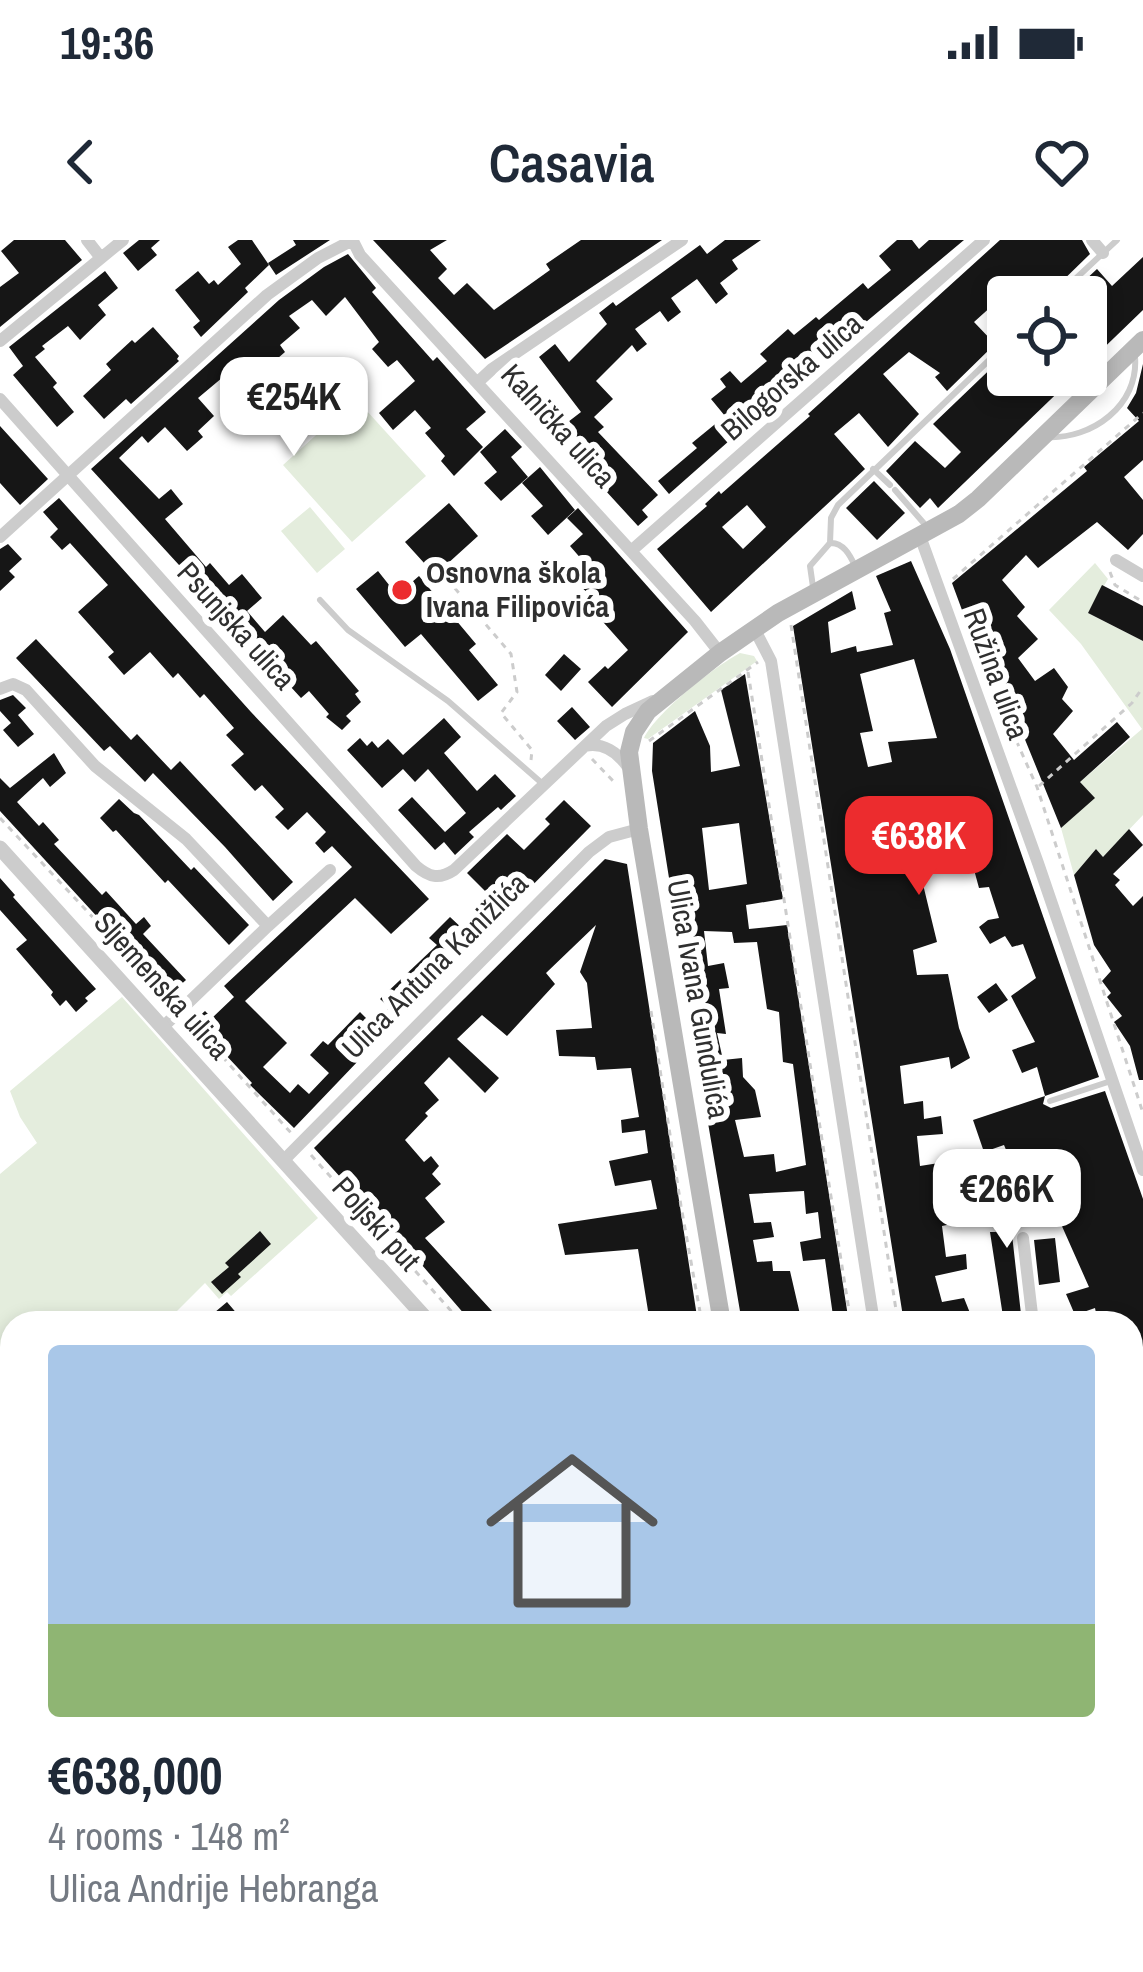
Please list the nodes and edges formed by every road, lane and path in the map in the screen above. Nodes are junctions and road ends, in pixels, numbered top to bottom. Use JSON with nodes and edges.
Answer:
{"nodes":[{"id":1,"x":87,"y":240,"type":"edge"},
{"id":2,"x":123,"y":240,"type":"edge"},
{"id":3,"x":353,"y":240,"type":"edge"},
{"id":4,"x":682,"y":240,"type":"edge"},
{"id":5,"x":985,"y":240,"type":"edge"},
{"id":6,"x":1093,"y":240,"type":"edge"},
{"id":7,"x":1118,"y":240,"type":"edge"},
{"id":8,"x":1102,"y":254,"type":"junction"},
{"id":9,"x":101,"y":258,"type":"junction"},
{"id":10,"x":1078,"y":276,"type":"edge"},
{"id":11,"x":0,"y":341,"type":"edge"},
{"id":12,"x":1138,"y":344,"type":"edge"},
{"id":13,"x":987,"y":362,"type":"edge"},
{"id":14,"x":478,"y":382,"type":"junction"},
{"id":15,"x":0,"y":399,"type":"edge"},
{"id":16,"x":1143,"y":412,"type":"edge"},
{"id":17,"x":1043,"y":437,"type":"junction"},
{"id":18,"x":873,"y":469,"type":"junction"},
{"id":19,"x":69,"y":476,"type":"junction"},
{"id":20,"x":925,"y":533,"type":"junction"},
{"id":21,"x":0,"y":537,"type":"edge"},
{"id":22,"x":830,"y":543,"type":"junction"},
{"id":23,"x":631,"y":550,"type":"junction"},
{"id":24,"x":1115,"y":560,"type":"joint"},
{"id":25,"x":856,"y":569,"type":"junction"},
{"id":26,"x":1143,"y":576,"type":"edge"},
{"id":27,"x":447,"y":579,"type":"dead end"},
{"id":28,"x":948,"y":583,"type":"dead end"},
{"id":29,"x":814,"y":591,"type":"junction"},
{"id":30,"x":320,"y":600,"type":"dead end"},
{"id":31,"x":1143,"y":602,"type":"edge"},
{"id":32,"x":754,"y":628,"type":"junction"},
{"id":33,"x":720,"y":653,"type":"junction"},
{"id":34,"x":769,"y":655,"type":"junction"},
{"id":35,"x":981,"y":660,"type":"dead end"},
{"id":36,"x":748,"y":670,"type":"junction"},
{"id":37,"x":1143,"y":687,"type":"edge"},
{"id":38,"x":0,"y":689,"type":"edge"},
{"id":39,"x":665,"y":697,"type":"junction"},
{"id":40,"x":583,"y":747,"type":"junction"},
{"id":41,"x":646,"y":747,"type":"dead end"},
{"id":42,"x":531,"y":774,"type":"junction"},
{"id":43,"x":623,"y":777,"type":"junction"},
{"id":44,"x":544,"y":784,"type":"junction"},
{"id":45,"x":1037,"y":787,"type":"junction"},
{"id":46,"x":0,"y":818,"type":"edge"},
{"id":47,"x":639,"y":829,"type":"junction"},
{"id":48,"x":0,"y":848,"type":"edge"},
{"id":49,"x":330,"y":870,"type":"dead end"},
{"id":50,"x":268,"y":926,"type":"junction"},
{"id":51,"x":649,"y":996,"type":"dead end"},
{"id":52,"x":180,"y":1011,"type":"junction"},
{"id":53,"x":163,"y":1027,"type":"junction"},
{"id":54,"x":1114,"y":1080,"type":"junction"},
{"id":55,"x":1050,"y":1101,"type":"dead end"},
{"id":56,"x":1143,"y":1113,"type":"edge"},
{"id":57,"x":301,"y":1144,"type":"junction"},
{"id":58,"x":283,"y":1161,"type":"junction"},
{"id":59,"x":1143,"y":1170,"type":"edge"},
{"id":60,"x":1022,"y":1238,"type":"dead end"},
{"id":61,"x":419,"y":1311,"type":"edge"},
{"id":62,"x":451,"y":1311,"type":"edge"},
{"id":63,"x":700,"y":1311,"type":"edge"},
{"id":64,"x":720,"y":1311,"type":"edge"},
{"id":65,"x":849,"y":1311,"type":"edge"},
{"id":66,"x":872,"y":1311,"type":"edge"},
{"id":67,"x":896,"y":1311,"type":"edge"},
{"id":68,"x":1031,"y":1311,"type":"edge"}],
"edges":[{"from":1,"to":9,"type":"street"},
{"from":2,"to":9,"type":"street"},
{"from":3,"to":14,"type":"street","name":"Kalnička ulica"},
{"from":3,"to":19,"type":"street"},
{"from":4,"to":14,"type":"street"},
{"from":5,"to":23,"type":"street","name":"Bilogorska ulica"},
{"from":6,"to":8,"type":"street"},
{"from":7,"to":8,"type":"lane"},
{"from":8,"to":10,"type":"lane"},
{"from":9,"to":11,"type":"street"},
{"from":12,"to":17,"type":"main road"},
{"from":12,"to":17,"type":"lane"},
{"from":13,"to":18,"type":"lane"},
{"from":14,"to":23,"type":"street","name":"Kalnička ulica"},
{"from":15,"to":19,"type":"street","name":"Psunjska ulica"},
{"from":16,"to":28,"type":"path"},
{"from":17,"to":20,"type":"main road"},
{"from":18,"to":20,"type":"lane"},
{"from":18,"to":22,"type":"lane"},
{"from":19,"to":21,"type":"street"},
{"from":19,"to":44,"type":"street","name":"Psunjska ulica"},
{"from":20,"to":25,"type":"main road"},
{"from":20,"to":54,"type":"street","name":"Ružina ulica"},
{"from":22,"to":25,"type":"lane"},
{"from":22,"to":29,"type":"lane"},
{"from":23,"to":33,"type":"street","name":"Kalnička ulica"},
{"from":24,"to":26,"type":"street"},
{"from":24,"to":31,"type":"path"},
{"from":25,"to":29,"type":"main road"},
{"from":27,"to":42,"type":"path"},
{"from":29,"to":32,"type":"main road"},
{"from":30,"to":42,"type":"lane"},
{"from":32,"to":33,"type":"main road"},
{"from":32,"to":34,"type":"street"},
{"from":33,"to":39,"type":"main road"},
{"from":34,"to":36,"type":"path"},
{"from":34,"to":66,"type":"street"},
{"from":34,"to":67,"type":"path"},
{"from":35,"to":45,"type":"path"},
{"from":36,"to":41,"type":"path"},
{"from":36,"to":65,"type":"path"},
{"from":37,"to":45,"type":"path"},
{"from":38,"to":50,"type":"street"},
{"from":39,"to":40,"type":"street"},
{"from":39,"to":43,"type":"main road","name":"Ulica Ivana Gundulića"},
{"from":40,"to":43,"type":"path"},
{"from":40,"to":43,"type":"street"},
{"from":40,"to":44,"type":"street"},
{"from":42,"to":44,"type":"lane"},
{"from":43,"to":47,"type":"main road","name":"Ulica Ivana Gundulića"},
{"from":45,"to":56,"type":"path"},
{"from":46,"to":52,"type":"path"},
{"from":47,"to":57,"type":"street","name":"Ulica Antuna Kanižlića"},
{"from":47,"to":64,"type":"main road","name":"Ulica Ivana Gundulića"},
{"from":48,"to":53,"type":"street","name":"Sljemenska ulica"},
{"from":49,"to":50,"type":"street"},
{"from":50,"to":52,"type":"street"},
{"from":51,"to":63,"type":"path"},
{"from":52,"to":53,"type":"street"},
{"from":52,"to":57,"type":"path"},
{"from":53,"to":58,"type":"street","name":"Sljemenska ulica"},
{"from":54,"to":55,"type":"lane"},
{"from":54,"to":59,"type":"street","name":"Ružina ulica"},
{"from":57,"to":58,"type":"street","name":"Ulica Antuna Kanižlića"},
{"from":57,"to":62,"type":"path"},
{"from":58,"to":61,"type":"street","name":"Poljski put"},
{"from":60,"to":68,"type":"street"}]}
